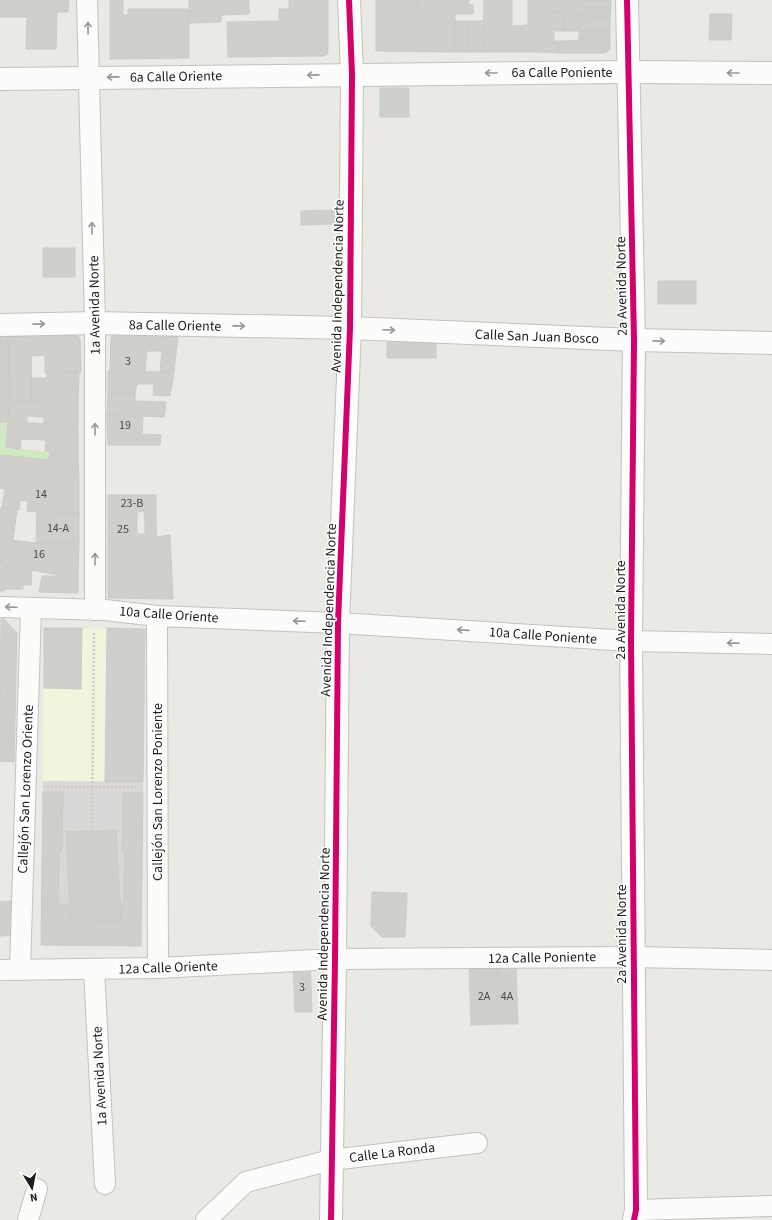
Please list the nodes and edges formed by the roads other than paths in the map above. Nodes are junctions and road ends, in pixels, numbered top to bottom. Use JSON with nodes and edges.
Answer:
{"nodes":[{"id":1,"x":88,"y":0,"type":"edge"},
{"id":2,"x":350,"y":0,"type":"edge"},
{"id":3,"x":627,"y":0,"type":"edge"},
{"id":4,"x":629,"y":72,"type":"junction"},
{"id":5,"x":772,"y":73,"type":"edge"},
{"id":6,"x":352,"y":74,"type":"junction"},
{"id":7,"x":88,"y":77,"type":"junction"},
{"id":8,"x":0,"y":79,"type":"edge"},
{"id":9,"x":94,"y":323,"type":"junction"},
{"id":10,"x":0,"y":325,"type":"edge"},
{"id":11,"x":350,"y":328,"type":"junction"},
{"id":12,"x":634,"y":340,"type":"junction"},
{"id":13,"x":772,"y":343,"type":"edge"},
{"id":14,"x":0,"y":607,"type":"edge"},
{"id":15,"x":31,"y":608,"type":"junction"},
{"id":16,"x":157,"y":616,"type":"junction"},
{"id":17,"x":94,"y":619,"type":"junction"},
{"id":18,"x":338,"y":623,"type":"junction"},
{"id":19,"x":631,"y":641,"type":"junction"},
{"id":20,"x":772,"y":644,"type":"edge"},
{"id":21,"x":633,"y":956,"type":"junction"},
{"id":22,"x":335,"y":959,"type":"junction"},
{"id":23,"x":772,"y":960,"type":"edge"},
{"id":24,"x":158,"y":968,"type":"junction"},
{"id":25,"x":94,"y":969,"type":"junction"},
{"id":26,"x":0,"y":970,"type":"edge"},
{"id":27,"x":20,"y":970,"type":"junction"},
{"id":28,"x":477,"y":1142,"type":"dead end"},
{"id":29,"x":331,"y":1160,"type":"junction"},
{"id":30,"x":105,"y":1184,"type":"dead end"},
{"id":31,"x":37,"y":1189,"type":"dead end"},
{"id":32,"x":772,"y":1206,"type":"edge"},
{"id":33,"x":635,"y":1215,"type":"edge"},
{"id":34,"x":28,"y":1220,"type":"edge"},
{"id":35,"x":206,"y":1220,"type":"edge"},
{"id":36,"x":331,"y":1220,"type":"edge"}],
"edges":[{"from":7,"to":1,"type":"street","name":"1a Avenida Norte","one_way":true},
{"from":2,"to":6,"type":"street","name":"Avenida Independencia Norte"},
{"from":3,"to":4,"type":"street","name":"2a Avenida Norte"},
{"from":5,"to":4,"type":"street","name":"6a Calle Poniente","one_way":true},
{"from":4,"to":6,"type":"street","name":"6a Calle Poniente","one_way":true},
{"from":4,"to":12,"type":"street","name":"2a Avenida Norte"},
{"from":6,"to":7,"type":"street","name":"6a Calle Oriente","one_way":true},
{"from":6,"to":11,"type":"street","name":"Avenida Independencia Norte"},
{"from":7,"to":8,"type":"street","name":"6a Calle Oriente"},
{"from":9,"to":7,"type":"street","name":"1a Avenida Norte","one_way":true},
{"from":10,"to":9,"type":"street","name":"8a Calle Oriente","one_way":true},
{"from":9,"to":11,"type":"street","name":"8a Calle Oriente","one_way":true},
{"from":17,"to":9,"type":"street","name":"1a Avenida Norte","one_way":true},
{"from":11,"to":12,"type":"street","name":"Calle San Juan Bosco","one_way":true},
{"from":11,"to":18,"type":"street","name":"Avenida Independencia Norte"},
{"from":12,"to":13,"type":"street","name":"Calle San Juan Bosco","one_way":true},
{"from":12,"to":19,"type":"street","name":"2a Avenida Norte"},
{"from":15,"to":14,"type":"street","name":"10a Calle Oriente","one_way":true},
{"from":15,"to":17,"type":"street","name":"10a Calle Oriente"},
{"from":15,"to":27,"type":"street","name":"Callejón San Lorenzo Oriente"},
{"from":16,"to":17,"type":"street","name":"10a Calle Oriente"},
{"from":18,"to":16,"type":"street","name":"10a Calle Oriente","one_way":true},
{"from":16,"to":24,"type":"street","name":"Callejón San Lorenzo Poniente"},
{"from":19,"to":18,"type":"street","name":"10a Calle Poniente","one_way":true},
{"from":18,"to":22,"type":"street","name":"Avenida Independencia Norte"},
{"from":20,"to":19,"type":"street","name":"10a Calle Poniente","one_way":true},
{"from":19,"to":21,"type":"street","name":"2a Avenida Norte"},
{"from":21,"to":22,"type":"street","name":"12a Calle Poniente"},
{"from":21,"to":23,"type":"street","name":"12a Calle Poniente"},
{"from":21,"to":33,"type":"street","name":"2a Avenida Norte"},
{"from":22,"to":24,"type":"street","name":"12a Calle Oriente"},
{"from":22,"to":29,"type":"street","name":"Avenida Independencia Norte"},
{"from":24,"to":25,"type":"street","name":"12a Calle Oriente"},
{"from":25,"to":27,"type":"street","name":"12a Calle Oriente"},
{"from":25,"to":30,"type":"street","name":"1a Avenida Norte"},
{"from":26,"to":27,"type":"street","name":"12a Calle Oriente"},
{"from":28,"to":29,"type":"street","name":"Calle La Ronda"},
{"from":29,"to":35,"type":"street","name":"Calle La Ronda"},
{"from":29,"to":36,"type":"street","name":"Avenida Independencia Norte"},
{"from":31,"to":34,"type":"street"},
{"from":32,"to":33,"type":"street"}]}
